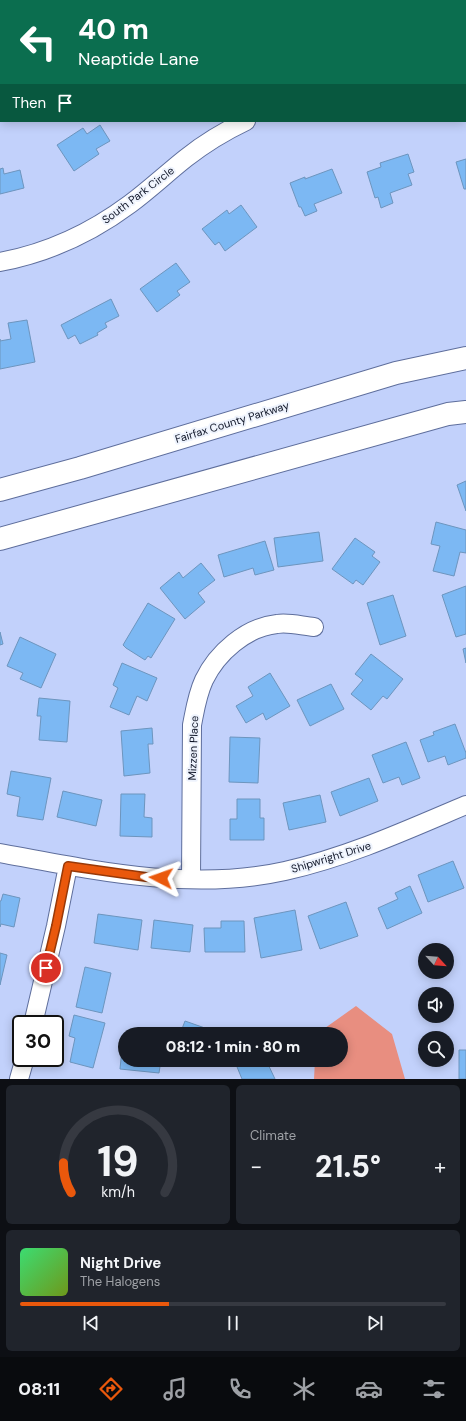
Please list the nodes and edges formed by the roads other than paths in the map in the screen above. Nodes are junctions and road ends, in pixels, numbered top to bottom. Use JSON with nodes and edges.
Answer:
{"nodes":[{"id":1,"x":244,"y":122,"type":"edge"},
{"id":2,"x":0,"y":262,"type":"edge"},
{"id":3,"x":466,"y":358,"type":"edge"},
{"id":4,"x":466,"y":412,"type":"edge"},
{"id":5,"x":0,"y":490,"type":"edge"},
{"id":6,"x":0,"y":539,"type":"edge"},
{"id":7,"x":314,"y":628,"type":"dead end"},
{"id":8,"x":466,"y":805,"type":"edge"},
{"id":9,"x":0,"y":853,"type":"edge"},
{"id":10,"x":68,"y":866,"type":"junction"},
{"id":11,"x":191,"y":879,"type":"junction"},
{"id":12,"x":35,"y":1015,"type":"edge"},
{"id":13,"x":22,"y":1067,"type":"edge"},
{"id":14,"x":20,"y":1079,"type":"edge"}],
"edges":[{"from":1,"to":2,"type":"street","name":"South Park Circle"},
{"from":3,"to":5,"type":"highway","name":"Fairfax County Parkway"},
{"from":4,"to":6,"type":"highway"},
{"from":7,"to":11,"type":"street","name":"Mizzen Place"},
{"from":8,"to":11,"type":"street","name":"Shipwright Drive"},
{"from":9,"to":10,"type":"street","name":"Shipwright Drive"},
{"from":10,"to":11,"type":"street","name":"Shipwright Drive"},
{"from":10,"to":12,"type":"street"},
{"from":13,"to":14,"type":"street"}]}
